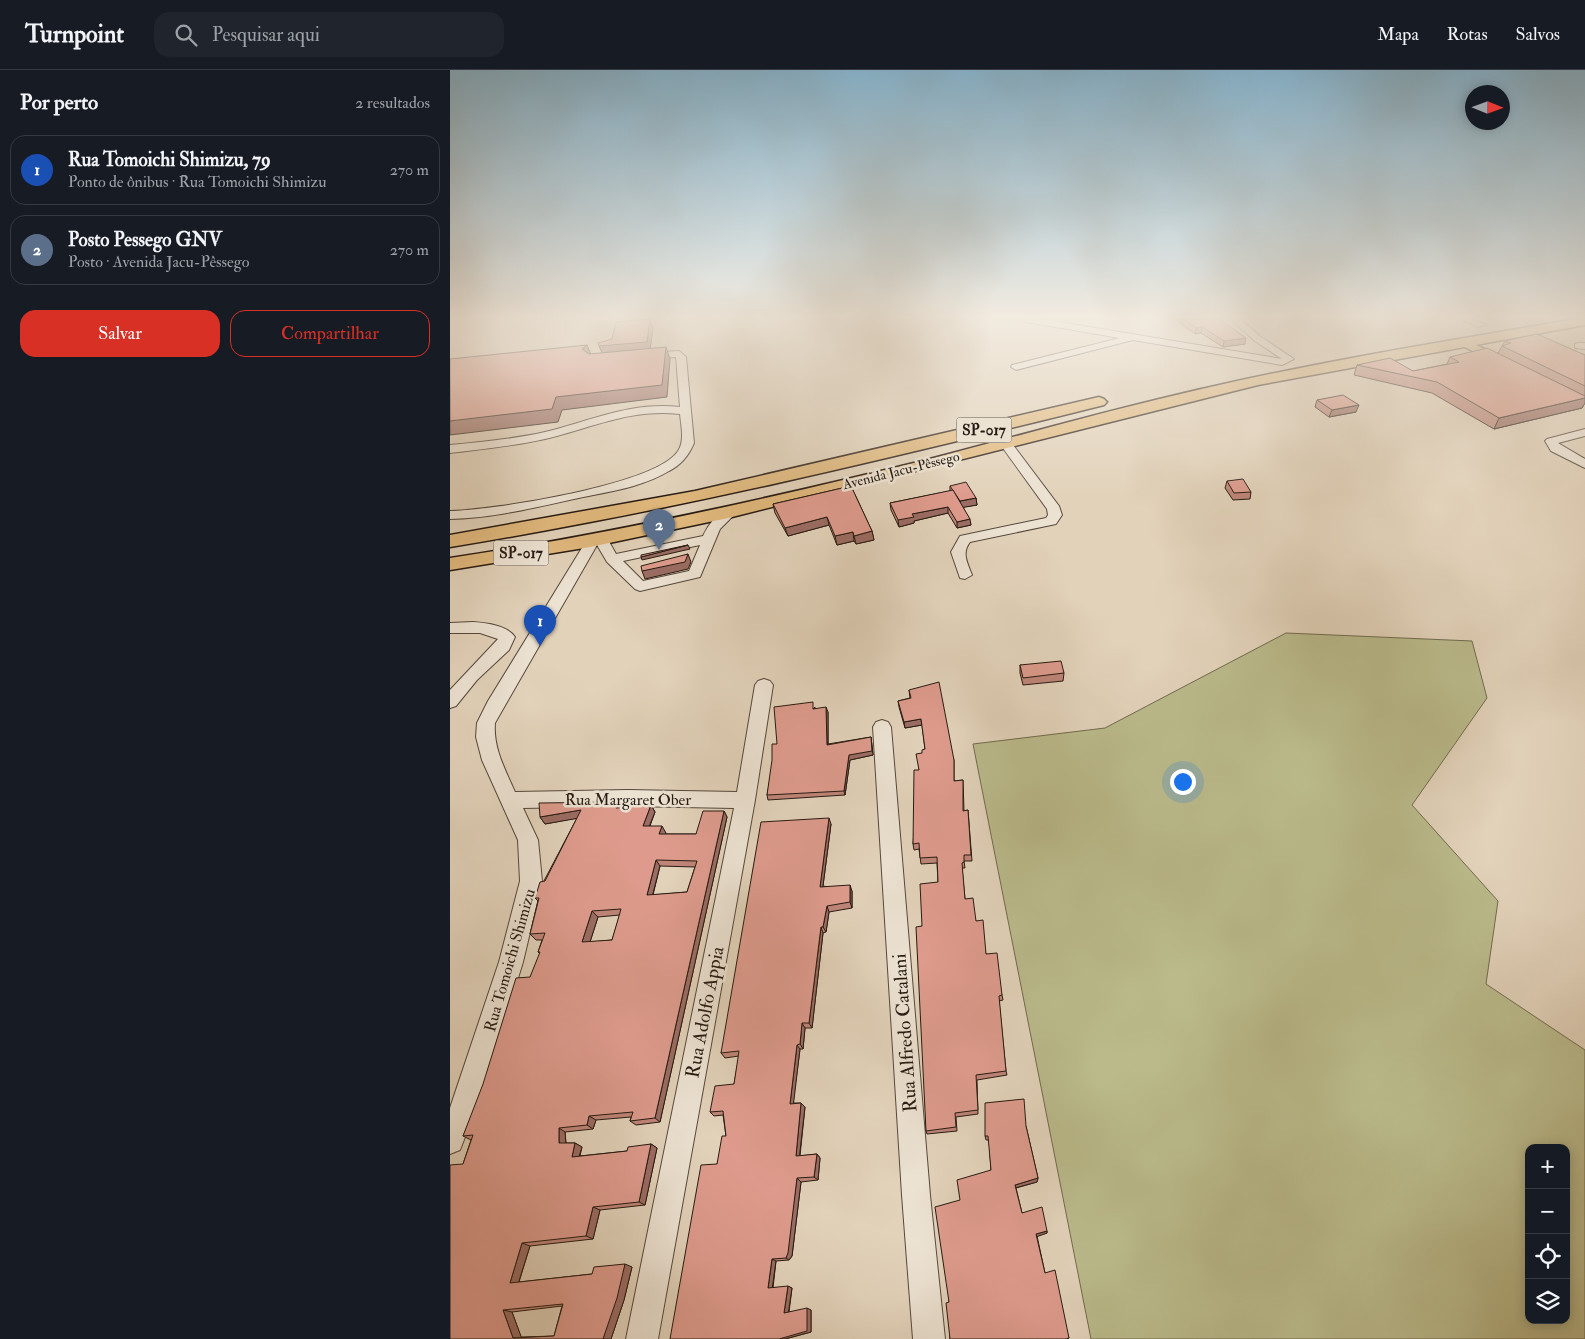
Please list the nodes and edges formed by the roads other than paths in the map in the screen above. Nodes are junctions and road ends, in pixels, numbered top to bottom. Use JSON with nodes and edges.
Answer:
{"nodes":[{"id":1,"x":682,"y":378,"type":"edge"},
{"id":2,"x":1199,"y":378,"type":"edge"},
{"id":3,"x":1278,"y":378,"type":"edge"},
{"id":4,"x":1170,"y":384,"type":"dead end"},
{"id":5,"x":1114,"y":398,"type":"dead end"},
{"id":6,"x":684,"y":411,"type":"junction"},
{"id":7,"x":1585,"y":432,"type":"edge"},
{"id":8,"x":1006,"y":444,"type":"junction"},
{"id":9,"x":450,"y":449,"type":"edge"},
{"id":10,"x":852,"y":461,"type":"junction"},
{"id":11,"x":1585,"y":464,"type":"edge"},
{"id":12,"x":784,"y":484,"type":"junction"},
{"id":13,"x":731,"y":511,"type":"junction"},
{"id":14,"x":450,"y":515,"type":"edge"},
{"id":15,"x":480,"y":515,"type":"junction"},
{"id":16,"x":541,"y":528,"type":"junction"},
{"id":17,"x":636,"y":532,"type":"junction"},
{"id":18,"x":472,"y":538,"type":"junction"},
{"id":19,"x":597,"y":540,"type":"junction"},
{"id":20,"x":450,"y":541,"type":"edge"},
{"id":21,"x":708,"y":546,"type":"junction"},
{"id":22,"x":450,"y":556,"type":"edge"},
{"id":23,"x":612,"y":559,"type":"junction"},
{"id":24,"x":450,"y":564,"type":"edge"},
{"id":25,"x":965,"y":575,"type":"dead end"},
{"id":26,"x":450,"y":628,"type":"edge"},
{"id":27,"x":764,"y":685,"type":"dead end"},
{"id":28,"x":450,"y":702,"type":"edge"},
{"id":29,"x":882,"y":727,"type":"dead end"},
{"id":30,"x":511,"y":800,"type":"junction"},
{"id":31,"x":744,"y":800,"type":"junction"},
{"id":32,"x":450,"y":1140,"type":"edge"},
{"id":33,"x":642,"y":1339,"type":"edge"},
{"id":34,"x":929,"y":1339,"type":"edge"}],
"edges":[{"from":1,"to":6,"type":"street"},
{"from":2,"to":4,"type":"highway"},
{"from":3,"to":8,"type":"highway","name":"Avenida Jacu-Pêssego","number":"SP-017"},
{"from":5,"to":10,"type":"highway","name":"Avenida Jacu-Pêssego","number":"SP-017"},
{"from":6,"to":9,"type":"street"},
{"from":6,"to":15,"type":"street"},
{"from":7,"to":11,"type":"street"},
{"from":8,"to":13,"type":"highway","name":"Avenida Jacu-Pêssego","number":"SP-017"},
{"from":8,"to":25,"type":"street"},
{"from":10,"to":12,"type":"highway"},
{"from":10,"to":16,"type":"highway","name":"Avenida Jacu-Pêssego","number":"SP-017"},
{"from":12,"to":17,"type":"highway"},
{"from":12,"to":19,"type":"highway"},
{"from":13,"to":17,"type":"highway","name":"Avenida Jacu-Pêssego","number":"SP-017"},
{"from":13,"to":21,"type":"street"},
{"from":14,"to":15,"type":"street"},
{"from":15,"to":18,"type":"street"},
{"from":16,"to":18,"type":"highway","name":"Avenida Jacu-Pêssego","number":"SP-017"},
{"from":16,"to":19,"type":"highway"},
{"from":16,"to":22,"type":"highway"},
{"from":17,"to":19,"type":"highway","name":"Avenida Jacu-Pêssego","number":"SP-017"},
{"from":18,"to":20,"type":"highway","name":"Avenida Jacu-Pêssego","number":"SP-017"},
{"from":19,"to":23,"type":"street"},
{"from":19,"to":24,"type":"highway","name":"Avenida Jacu-Pêssego","number":"SP-017"},
{"from":19,"to":30,"type":"street","name":"Rua Tomoichi Shimizu"},
{"from":21,"to":23,"type":"street"},
{"from":21,"to":23,"type":"street"},
{"from":26,"to":28,"type":"street"},
{"from":27,"to":31,"type":"street","name":"Rua Adolfo Appia"},
{"from":29,"to":34,"type":"street","name":"Rua Alfredo Catalani"},
{"from":30,"to":31,"type":"street","name":"Rua Margaret Ober"},
{"from":30,"to":32,"type":"street","name":"Rua Tomoichi Shimizu"},
{"from":31,"to":33,"type":"street","name":"Rua Adolfo Appia"}]}
